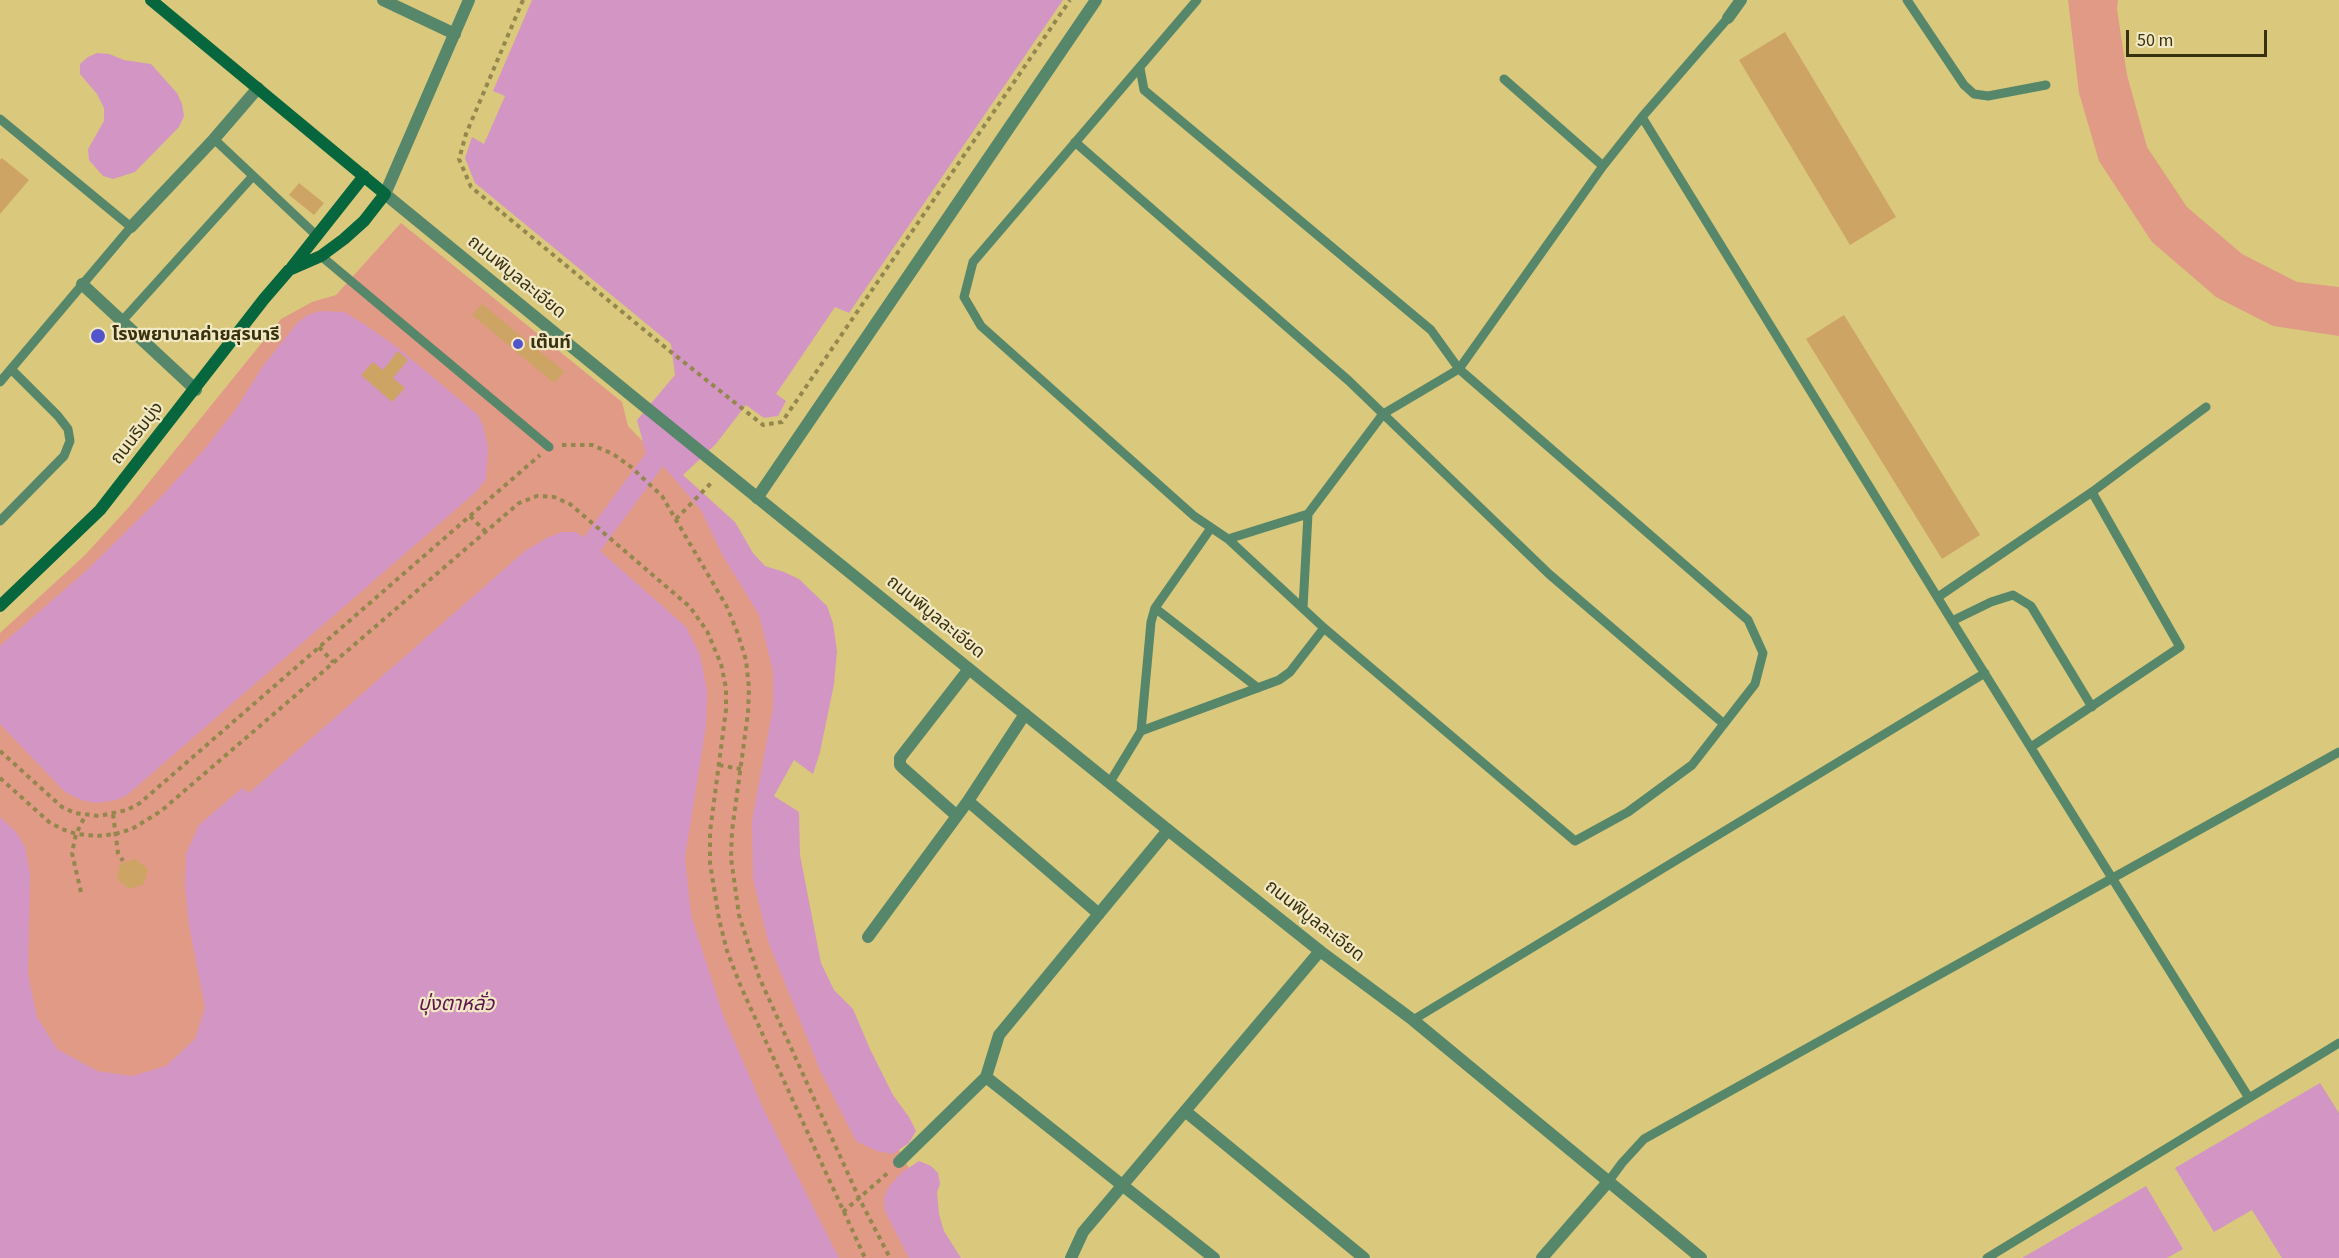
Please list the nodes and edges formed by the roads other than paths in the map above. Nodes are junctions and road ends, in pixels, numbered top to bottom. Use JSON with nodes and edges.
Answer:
{"nodes":[{"id":1,"x":151,"y":0,"type":"edge"},
{"id":2,"x":383,"y":0,"type":"edge"},
{"id":3,"x":469,"y":0,"type":"edge"},
{"id":4,"x":1096,"y":0,"type":"edge"},
{"id":5,"x":1197,"y":0,"type":"edge"},
{"id":6,"x":1741,"y":0,"type":"edge"},
{"id":7,"x":1907,"y":0,"type":"edge"},
{"id":8,"x":1728,"y":18,"type":"joint"},
{"id":9,"x":455,"y":34,"type":"junction"},
{"id":10,"x":1140,"y":68,"type":"junction"},
{"id":11,"x":1504,"y":79,"type":"dead end"},
{"id":12,"x":2046,"y":86,"type":"dead end"},
{"id":13,"x":258,"y":88,"type":"junction"},
{"id":14,"x":1642,"y":117,"type":"junction"},
{"id":15,"x":4,"y":122,"type":"edge"},
{"id":16,"x":0,"y":134,"type":"edge"},
{"id":17,"x":214,"y":140,"type":"junction"},
{"id":18,"x":1075,"y":142,"type":"junction"},
{"id":19,"x":1604,"y":166,"type":"junction"},
{"id":20,"x":253,"y":176,"type":"junction"},
{"id":21,"x":364,"y":176,"type":"junction"},
{"id":22,"x":385,"y":194,"type":"junction"},
{"id":23,"x":131,"y":227,"type":"junction"},
{"id":24,"x":317,"y":236,"type":"junction"},
{"id":25,"x":321,"y":256,"type":"junction"},
{"id":26,"x":289,"y":270,"type":"junction"},
{"id":27,"x":82,"y":285,"type":"junction"},
{"id":28,"x":122,"y":321,"type":"junction"},
{"id":29,"x":11,"y":369,"type":"junction"},
{"id":30,"x":1459,"y":369,"type":"junction"},
{"id":31,"x":0,"y":382,"type":"edge"},
{"id":32,"x":196,"y":390,"type":"junction"},
{"id":33,"x":2206,"y":407,"type":"dead end"},
{"id":34,"x":1383,"y":414,"type":"junction"},
{"id":35,"x":549,"y":447,"type":"road end"},
{"id":36,"x":2092,"y":492,"type":"junction"},
{"id":37,"x":757,"y":498,"type":"junction"},
{"id":38,"x":1308,"y":514,"type":"junction"},
{"id":39,"x":0,"y":521,"type":"edge"},
{"id":40,"x":1211,"y":528,"type":"junction"},
{"id":41,"x":1228,"y":539,"type":"junction"},
{"id":42,"x":1938,"y":597,"type":"junction"},
{"id":43,"x":0,"y":606,"type":"edge"},
{"id":44,"x":1155,"y":608,"type":"junction"},
{"id":45,"x":1303,"y":608,"type":"junction"},
{"id":46,"x":1952,"y":621,"type":"junction"},
{"id":47,"x":1324,"y":628,"type":"junction"},
{"id":48,"x":969,"y":669,"type":"junction"},
{"id":49,"x":1984,"y":673,"type":"junction"},
{"id":50,"x":1258,"y":688,"type":"junction"},
{"id":51,"x":2092,"y":707,"type":"junction"},
{"id":52,"x":1025,"y":714,"type":"junction"},
{"id":53,"x":1724,"y":724,"type":"junction"},
{"id":54,"x":1141,"y":731,"type":"junction"},
{"id":55,"x":2031,"y":747,"type":"junction"},
{"id":56,"x":2339,"y":752,"type":"edge"},
{"id":57,"x":1110,"y":782,"type":"junction"},
{"id":58,"x":968,"y":801,"type":"junction"},
{"id":59,"x":957,"y":816,"type":"junction"},
{"id":60,"x":1168,"y":830,"type":"junction"},
{"id":61,"x":2111,"y":878,"type":"junction"},
{"id":62,"x":1099,"y":914,"type":"junction"},
{"id":63,"x":868,"y":937,"type":"dead end"},
{"id":64,"x":1320,"y":951,"type":"junction"},
{"id":65,"x":1413,"y":1020,"type":"junction"},
{"id":66,"x":2339,"y":1043,"type":"edge"},
{"id":67,"x":986,"y":1077,"type":"junction"},
{"id":68,"x":2249,"y":1098,"type":"junction"},
{"id":69,"x":1185,"y":1110,"type":"junction"},
{"id":70,"x":899,"y":1162,"type":"road end"},
{"id":71,"x":1608,"y":1182,"type":"junction"},
{"id":72,"x":1123,"y":1186,"type":"junction"},
{"id":73,"x":1071,"y":1258,"type":"edge"},
{"id":74,"x":1214,"y":1258,"type":"edge"},
{"id":75,"x":1364,"y":1258,"type":"edge"},
{"id":76,"x":1542,"y":1258,"type":"edge"},
{"id":77,"x":1701,"y":1258,"type":"edge"},
{"id":78,"x":1987,"y":1258,"type":"edge"}],
"edges":[{"from":1,"to":13,"type":"main road","name":"ถนนพิบูลละเอียด"},
{"from":2,"to":9,"type":"street"},
{"from":3,"to":9,"type":"street","name":"ถนนริมบุ่ง"},
{"from":4,"to":37,"type":"street"},
{"from":5,"to":10,"type":"lane"},
{"from":6,"to":8,"type":"street"},
{"from":7,"to":12,"type":"lane"},
{"from":8,"to":14,"type":"lane"},
{"from":9,"to":22,"type":"street","name":"ถนนริมบุ่ง"},
{"from":10,"to":18,"type":"lane"},
{"from":10,"to":30,"type":"lane"},
{"from":11,"to":19,"type":"lane"},
{"from":13,"to":17,"type":"street"},
{"from":13,"to":21,"type":"main road","name":"ถนนพิบูลละเอียด"},
{"from":14,"to":19,"type":"lane"},
{"from":14,"to":42,"type":"lane"},
{"from":15,"to":16,"type":"lane"},
{"from":15,"to":23,"type":"lane"},
{"from":17,"to":20,"type":"lane"},
{"from":17,"to":23,"type":"street"},
{"from":18,"to":34,"type":"lane"},
{"from":18,"to":40,"type":"lane"},
{"from":19,"to":30,"type":"lane"},
{"from":20,"to":24,"type":"lane"},
{"from":20,"to":28,"type":"lane"},
{"from":21,"to":22,"type":"main road","name":"ถนนพิบูลละเอียด"},
{"from":21,"to":24,"type":"main road","name":"ถนนริมบุ่ง"},
{"from":22,"to":25,"type":"main road","name":"ถนนริมบุ่ง"},
{"from":22,"to":37,"type":"street","name":"ถนนพิบูลละเอียด"},
{"from":23,"to":27,"type":"lane"},
{"from":24,"to":26,"type":"main road","name":"ถนนริมบุ่ง"},
{"from":25,"to":26,"type":"main road","name":"ถนนริมบุ่ง"},
{"from":25,"to":35,"type":"lane"},
{"from":26,"to":32,"type":"main road","name":"ถนนริมบุ่ง"},
{"from":27,"to":28,"type":"street"},
{"from":27,"to":29,"type":"lane"},
{"from":28,"to":32,"type":"street"},
{"from":29,"to":31,"type":"lane"},
{"from":29,"to":39,"type":"lane"},
{"from":30,"to":34,"type":"lane"},
{"from":30,"to":53,"type":"lane"},
{"from":32,"to":43,"type":"main road","name":"ถนนริมบุ่ง"},
{"from":33,"to":36,"type":"lane"},
{"from":34,"to":38,"type":"lane"},
{"from":34,"to":53,"type":"lane"},
{"from":36,"to":42,"type":"lane"},
{"from":36,"to":51,"type":"lane"},
{"from":37,"to":48,"type":"street","name":"ถนนพิบูลละเอียด"},
{"from":38,"to":41,"type":"lane"},
{"from":38,"to":45,"type":"lane"},
{"from":40,"to":41,"type":"lane"},
{"from":40,"to":44,"type":"lane"},
{"from":41,"to":45,"type":"lane"},
{"from":42,"to":46,"type":"lane"},
{"from":44,"to":50,"type":"lane"},
{"from":44,"to":54,"type":"lane"},
{"from":45,"to":47,"type":"lane"},
{"from":46,"to":49,"type":"lane"},
{"from":46,"to":51,"type":"lane"},
{"from":47,"to":50,"type":"lane"},
{"from":47,"to":53,"type":"lane"},
{"from":48,"to":52,"type":"street","name":"ถนนพิบูลละเอียด"},
{"from":48,"to":59,"type":"street"},
{"from":49,"to":55,"type":"lane"},
{"from":49,"to":65,"type":"lane"},
{"from":50,"to":54,"type":"lane"},
{"from":51,"to":55,"type":"lane"},
{"from":52,"to":57,"type":"street","name":"ถนนพิบูลละเอียด"},
{"from":52,"to":58,"type":"street"},
{"from":54,"to":57,"type":"lane"},
{"from":55,"to":61,"type":"lane"},
{"from":56,"to":61,"type":"lane"},
{"from":57,"to":60,"type":"street","name":"ถนนพิบูลละเอียด"},
{"from":58,"to":59,"type":"street"},
{"from":58,"to":62,"type":"street"},
{"from":59,"to":63,"type":"street"},
{"from":60,"to":62,"type":"street"},
{"from":60,"to":64,"type":"street","name":"ถนนพิบูลละเอียด"},
{"from":61,"to":68,"type":"lane"},
{"from":61,"to":71,"type":"lane"},
{"from":62,"to":67,"type":"street"},
{"from":64,"to":65,"type":"street","name":"ถนนพิบูลละเอียด"},
{"from":64,"to":69,"type":"street"},
{"from":65,"to":71,"type":"street","name":"ถนนพิบูลละเอียด"},
{"from":66,"to":68,"type":"lane"},
{"from":67,"to":70,"type":"street"},
{"from":67,"to":72,"type":"street"},
{"from":68,"to":78,"type":"lane"},
{"from":69,"to":72,"type":"street"},
{"from":69,"to":75,"type":"street"},
{"from":71,"to":76,"type":"street"},
{"from":71,"to":77,"type":"street","name":"ถนนพิบูลละเอียด"},
{"from":72,"to":73,"type":"street"},
{"from":72,"to":74,"type":"street"}]}
